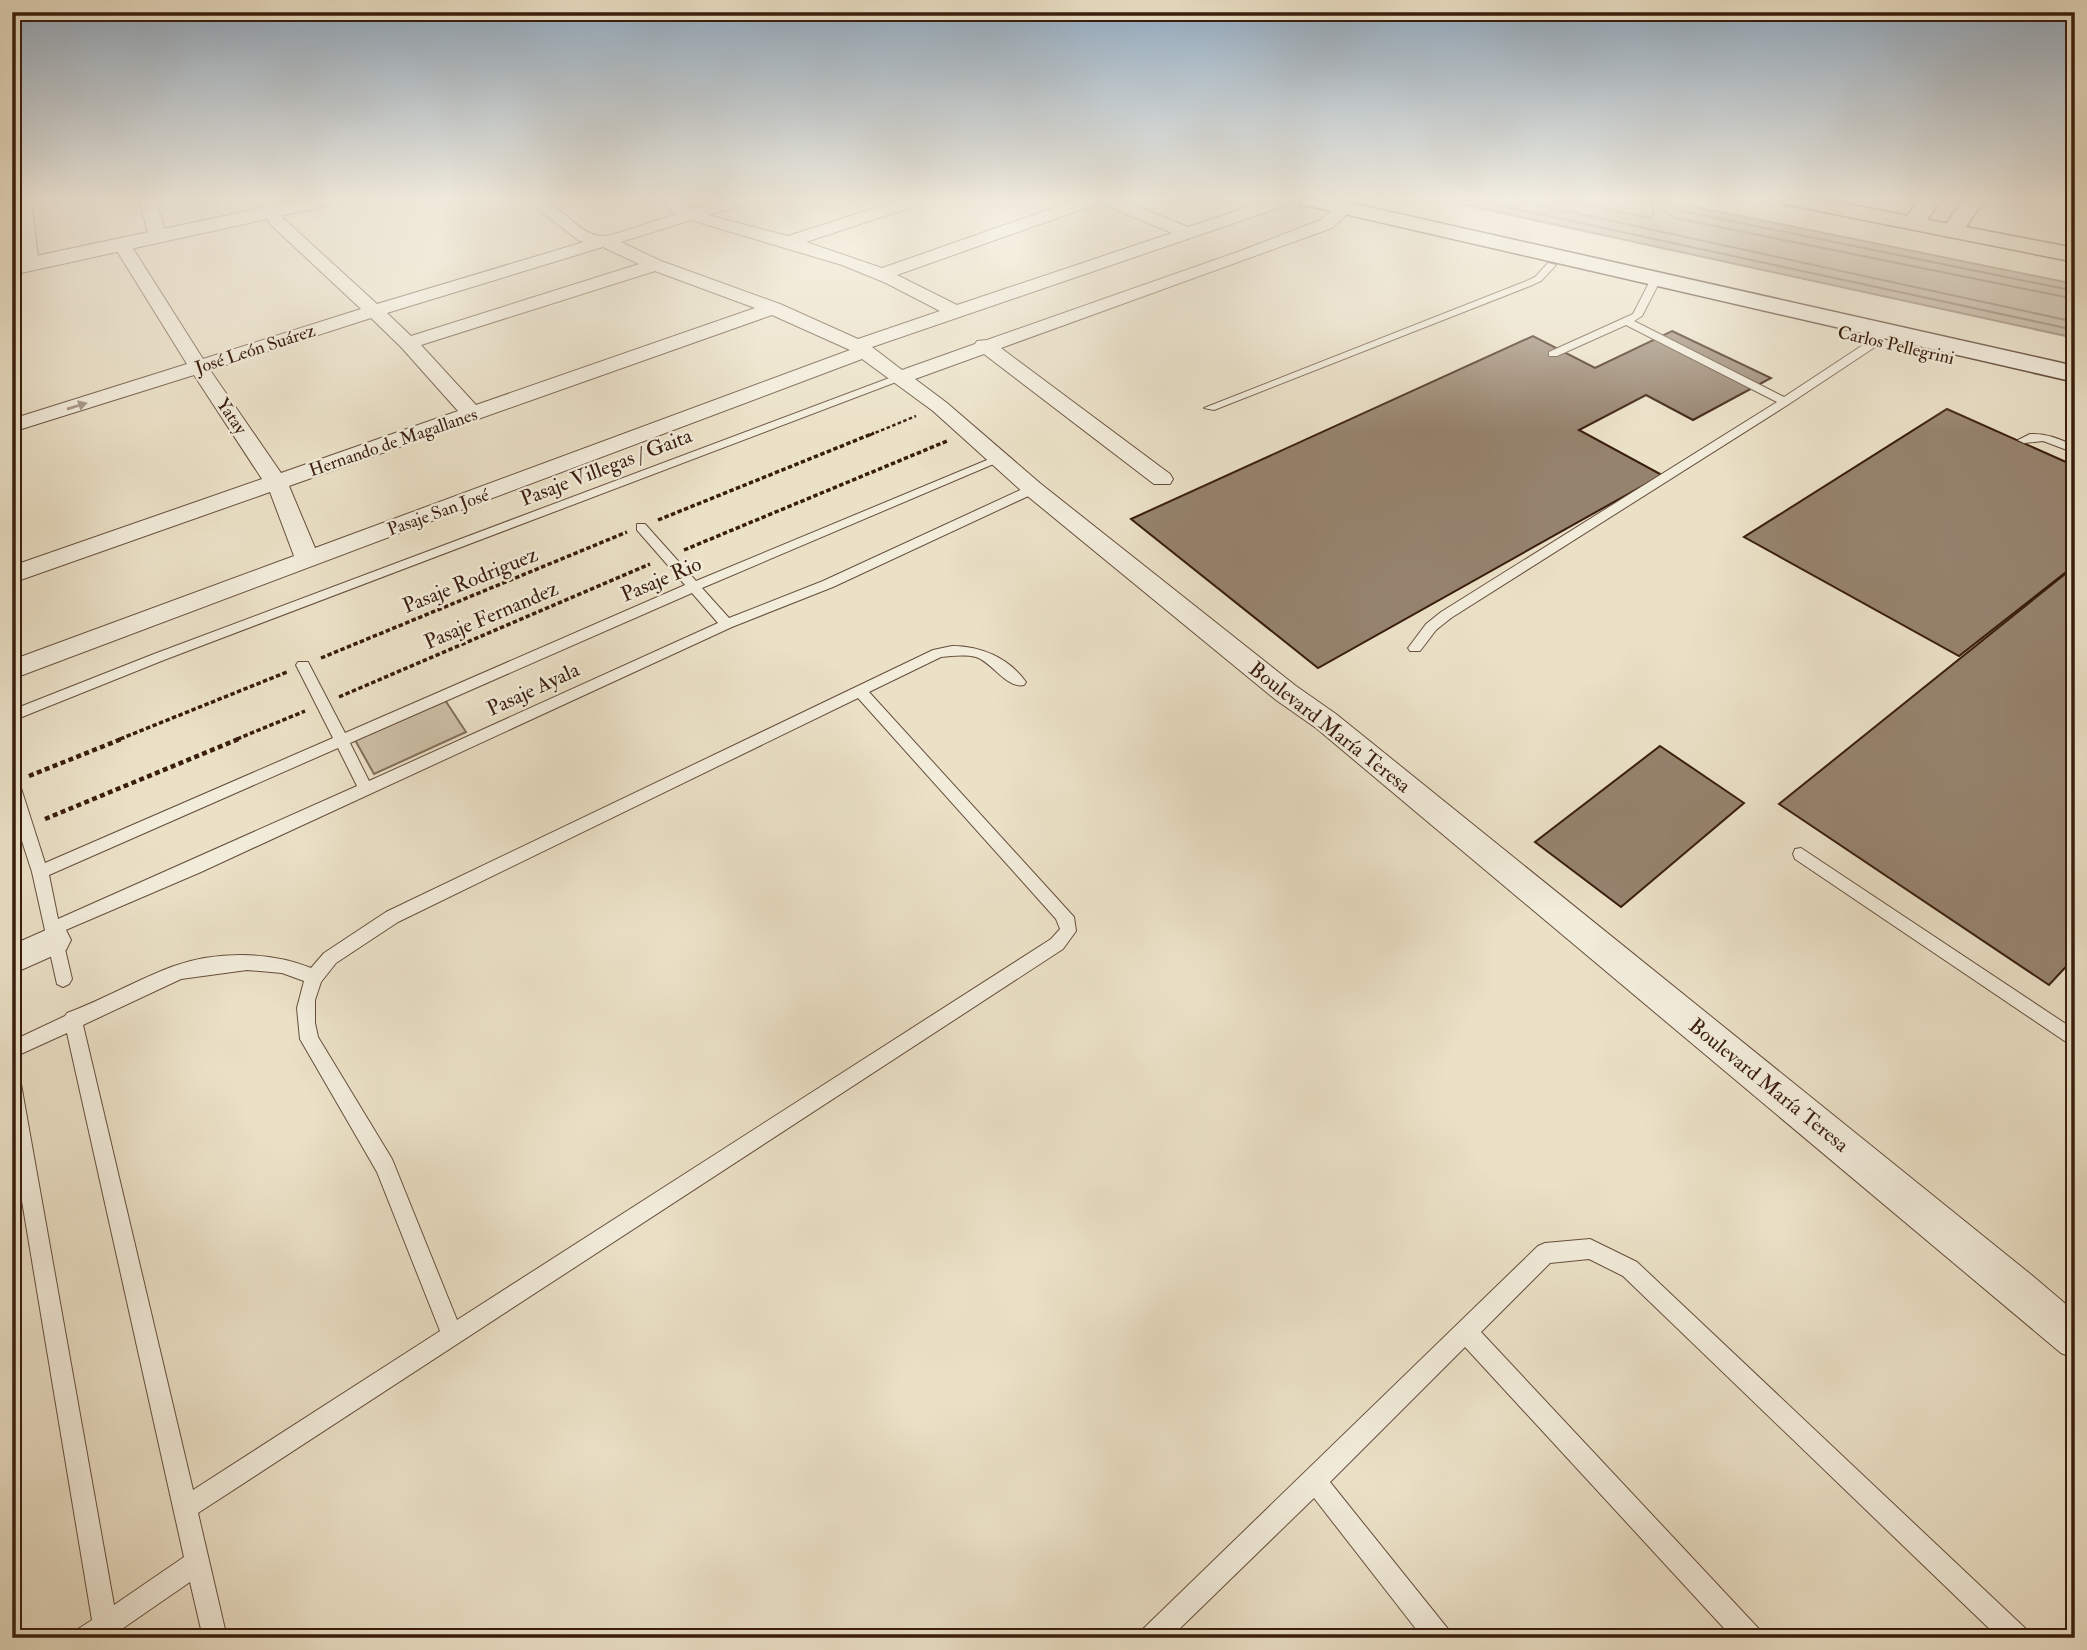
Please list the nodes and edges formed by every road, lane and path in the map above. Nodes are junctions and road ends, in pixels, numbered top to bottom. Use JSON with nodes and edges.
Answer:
{"nodes":[{"id":1,"x":142,"y":277,"type":"edge"},
{"id":2,"x":338,"y":277,"type":"edge"},
{"id":3,"x":488,"y":277,"type":"edge"},
{"id":4,"x":618,"y":277,"type":"edge"},
{"id":5,"x":689,"y":277,"type":"edge"},
{"id":6,"x":888,"y":277,"type":"edge"},
{"id":7,"x":1058,"y":277,"type":"edge"},
{"id":8,"x":1182,"y":277,"type":"edge"},
{"id":9,"x":1540,"y":277,"type":"edge"},
{"id":10,"x":1616,"y":277,"type":"edge"},
{"id":11,"x":1626,"y":277,"type":"edge"},
{"id":12,"x":1654,"y":284,"type":"junction"},
{"id":13,"x":773,"y":308,"type":"junction"},
{"id":14,"x":375,"y":311,"type":"junction"},
{"id":15,"x":955,"y":312,"type":"junction"},
{"id":16,"x":1626,"y":321,"type":"junction"},
{"id":17,"x":1879,"y":335,"type":"junction"},
{"id":18,"x":408,"y":343,"type":"junction"},
{"id":19,"x":984,"y":345,"type":"junction"},
{"id":20,"x":860,"y":349,"type":"junction"},
{"id":21,"x":1553,"y":354,"type":"dead end"},
{"id":22,"x":199,"y":368,"type":"junction"},
{"id":23,"x":2075,"y":374,"type":"edge"},
{"id":24,"x":901,"y":377,"type":"junction"},
{"id":25,"x":2075,"y":387,"type":"edge"},
{"id":26,"x":1785,"y":402,"type":"junction"},
{"id":27,"x":940,"y":407,"type":"junction"},
{"id":28,"x":1210,"y":408,"type":"dead end"},
{"id":29,"x":473,"y":415,"type":"junction"},
{"id":30,"x":12,"y":426,"type":"edge"},
{"id":31,"x":970,"y":433,"type":"junction"},
{"id":32,"x":2024,"y":440,"type":"dead end"},
{"id":33,"x":2075,"y":450,"type":"edge"},
{"id":34,"x":999,"y":458,"type":"junction"},
{"id":35,"x":1162,"y":479,"type":"dead end"},
{"id":36,"x":275,"y":482,"type":"junction"},
{"id":37,"x":1033,"y":489,"type":"junction"},
{"id":38,"x":641,"y":527,"type":"junction"},
{"id":39,"x":668,"y":556,"type":"junction"},
{"id":40,"x":308,"y":560,"type":"junction"},
{"id":41,"x":12,"y":575,"type":"edge"},
{"id":42,"x":693,"y":587,"type":"junction"},
{"id":43,"x":727,"y":624,"type":"junction"},
{"id":44,"x":1415,"y":648,"type":"dead end"},
{"id":45,"x":303,"y":665,"type":"junction"},
{"id":46,"x":12,"y":670,"type":"edge"},
{"id":47,"x":1019,"y":682,"type":"dead end"},
{"id":48,"x":859,"y":691,"type":"junction"},
{"id":49,"x":322,"y":704,"type":"junction"},
{"id":50,"x":12,"y":716,"type":"edge"},
{"id":51,"x":341,"y":741,"type":"junction"},
{"id":52,"x":19,"y":782,"type":"edge"},
{"id":53,"x":366,"y":789,"type":"junction"},
{"id":54,"x":25,"y":828,"type":"junction"},
{"id":55,"x":1801,"y":854,"type":"dead end"},
{"id":56,"x":40,"y":872,"type":"junction"},
{"id":57,"x":53,"y":935,"type":"junction"},
{"id":58,"x":12,"y":960,"type":"edge"},
{"id":59,"x":314,"y":978,"type":"junction"},
{"id":60,"x":63,"y":979,"type":"dead end"},
{"id":61,"x":73,"y":1019,"type":"junction"},
{"id":62,"x":2075,"y":1040,"type":"edge"},
{"id":63,"x":12,"y":1050,"type":"edge"},
{"id":64,"x":12,"y":1084,"type":"edge"},
{"id":65,"x":1465,"y":1331,"type":"junction"},
{"id":66,"x":453,"y":1335,"type":"junction"},
{"id":67,"x":2075,"y":1339,"type":"edge"},
{"id":68,"x":1315,"y":1481,"type":"junction"},
{"id":69,"x":185,"y":1508,"type":"junction"},
{"id":70,"x":197,"y":1563,"type":"junction"},
{"id":71,"x":100,"y":1634,"type":"edge"},
{"id":72,"x":215,"y":1638,"type":"edge"},
{"id":73,"x":1152,"y":1638,"type":"edge"},
{"id":74,"x":1439,"y":1638,"type":"edge"},
{"id":75,"x":1750,"y":1638,"type":"edge"},
{"id":76,"x":2017,"y":1638,"type":"edge"}],
"edges":[{"from":1,"to":22,"type":"street","name":"Yatay"},
{"from":2,"to":14,"type":"street"},
{"from":3,"to":14,"type":"street","name":"José León Suárez"},
{"from":4,"to":18,"type":"street"},
{"from":5,"to":13,"type":"street","name":"Boulevard María Teresa"},
{"from":6,"to":15,"type":"street"},
{"from":7,"to":15,"type":"street","name":"Pasaje San José"},
{"from":8,"to":19,"type":"street"},
{"from":9,"to":28,"type":"lane"},
{"from":10,"to":12,"type":"main road","name":"Carlos Pellegrini"},
{"from":11,"to":12,"type":"main road","name":"Carlos Pellegrini"},
{"from":12,"to":16,"type":"lane"},
{"from":12,"to":17,"type":"main road","name":"Carlos Pellegrini"},
{"from":13,"to":20,"type":"street","name":"Boulevard María Teresa"},
{"from":13,"to":29,"type":"street","name":"Hernando de Magallanes"},
{"from":14,"to":18,"type":"street"},
{"from":14,"to":22,"type":"street","name":"José León Suárez"},
{"from":15,"to":20,"type":"street","name":"Pasaje San José"},
{"from":16,"to":21,"type":"lane"},
{"from":16,"to":26,"type":"lane"},
{"from":17,"to":23,"type":"main road","name":"Carlos Pellegrini"},
{"from":17,"to":25,"type":"main road","name":"Carlos Pellegrini"},
{"from":17,"to":26,"type":"lane"},
{"from":18,"to":29,"type":"street"},
{"from":19,"to":24,"type":"street"},
{"from":19,"to":35,"type":"street"},
{"from":20,"to":24,"type":"street","name":"Boulevard María Teresa"},
{"from":20,"to":40,"type":"street","name":"Pasaje San José"},
{"from":30,"to":22,"type":"street","name":"José León Suárez","one_way":true},
{"from":22,"to":36,"type":"street","name":"Yatay"},
{"from":24,"to":27,"type":"street","name":"Boulevard María Teresa"},
{"from":24,"to":50,"type":"lane","name":"Pasaje Villegas / Gaita"},
{"from":26,"to":44,"type":"lane"},
{"from":27,"to":31,"type":"street","name":"Boulevard María Teresa"},
{"from":27,"to":38,"type":"path","name":"Pasaje Rodriguez"},
{"from":29,"to":36,"type":"street","name":"Hernando de Magallanes"},
{"from":31,"to":34,"type":"street","name":"Boulevard María Teresa"},
{"from":31,"to":39,"type":"path","name":"Pasaje Fernandez"},
{"from":32,"to":33,"type":"lane"},
{"from":34,"to":37,"type":"street","name":"Boulevard María Teresa"},
{"from":34,"to":42,"type":"lane","name":"Pasaje Rio"},
{"from":36,"to":40,"type":"street","name":"Yatay"},
{"from":36,"to":41,"type":"street","name":"Hernando de Magallanes"},
{"from":37,"to":43,"type":"lane","name":"Pasaje Ayala"},
{"from":37,"to":67,"type":"street","name":"Boulevard María Teresa"},
{"from":38,"to":39,"type":"lane"},
{"from":38,"to":45,"type":"path","name":"Pasaje Rodriguez"},
{"from":39,"to":42,"type":"lane"},
{"from":39,"to":49,"type":"path","name":"Pasaje Fernandez"},
{"from":40,"to":46,"type":"street","name":"Pasaje San José"},
{"from":42,"to":43,"type":"lane"},
{"from":42,"to":51,"type":"lane","name":"Pasaje Rio"},
{"from":43,"to":53,"type":"lane","name":"Pasaje Ayala"},
{"from":45,"to":49,"type":"lane"},
{"from":45,"to":52,"type":"path","name":"Pasaje Rodriguez"},
{"from":47,"to":48,"type":"lane"},
{"from":48,"to":59,"type":"lane"},
{"from":48,"to":66,"type":"lane"},
{"from":49,"to":51,"type":"lane"},
{"from":49,"to":54,"type":"path","name":"Pasaje Fernandez"},
{"from":51,"to":53,"type":"lane"},
{"from":51,"to":56,"type":"lane","name":"Pasaje Rio"},
{"from":52,"to":54,"type":"lane"},
{"from":53,"to":57,"type":"lane","name":"Pasaje Ayala"},
{"from":54,"to":56,"type":"lane"},
{"from":55,"to":62,"type":"lane"},
{"from":56,"to":57,"type":"lane"},
{"from":57,"to":58,"type":"street"},
{"from":57,"to":60,"type":"lane"},
{"from":59,"to":61,"type":"lane"},
{"from":59,"to":66,"type":"lane"},
{"from":61,"to":63,"type":"lane"},
{"from":61,"to":69,"type":"lane"},
{"from":64,"to":71,"type":"lane"},
{"from":65,"to":68,"type":"lane"},
{"from":65,"to":75,"type":"lane"},
{"from":65,"to":76,"type":"lane"},
{"from":66,"to":69,"type":"lane"},
{"from":68,"to":73,"type":"lane"},
{"from":68,"to":74,"type":"lane"},
{"from":69,"to":70,"type":"lane"},
{"from":70,"to":71,"type":"lane"},
{"from":70,"to":72,"type":"lane"}]}
